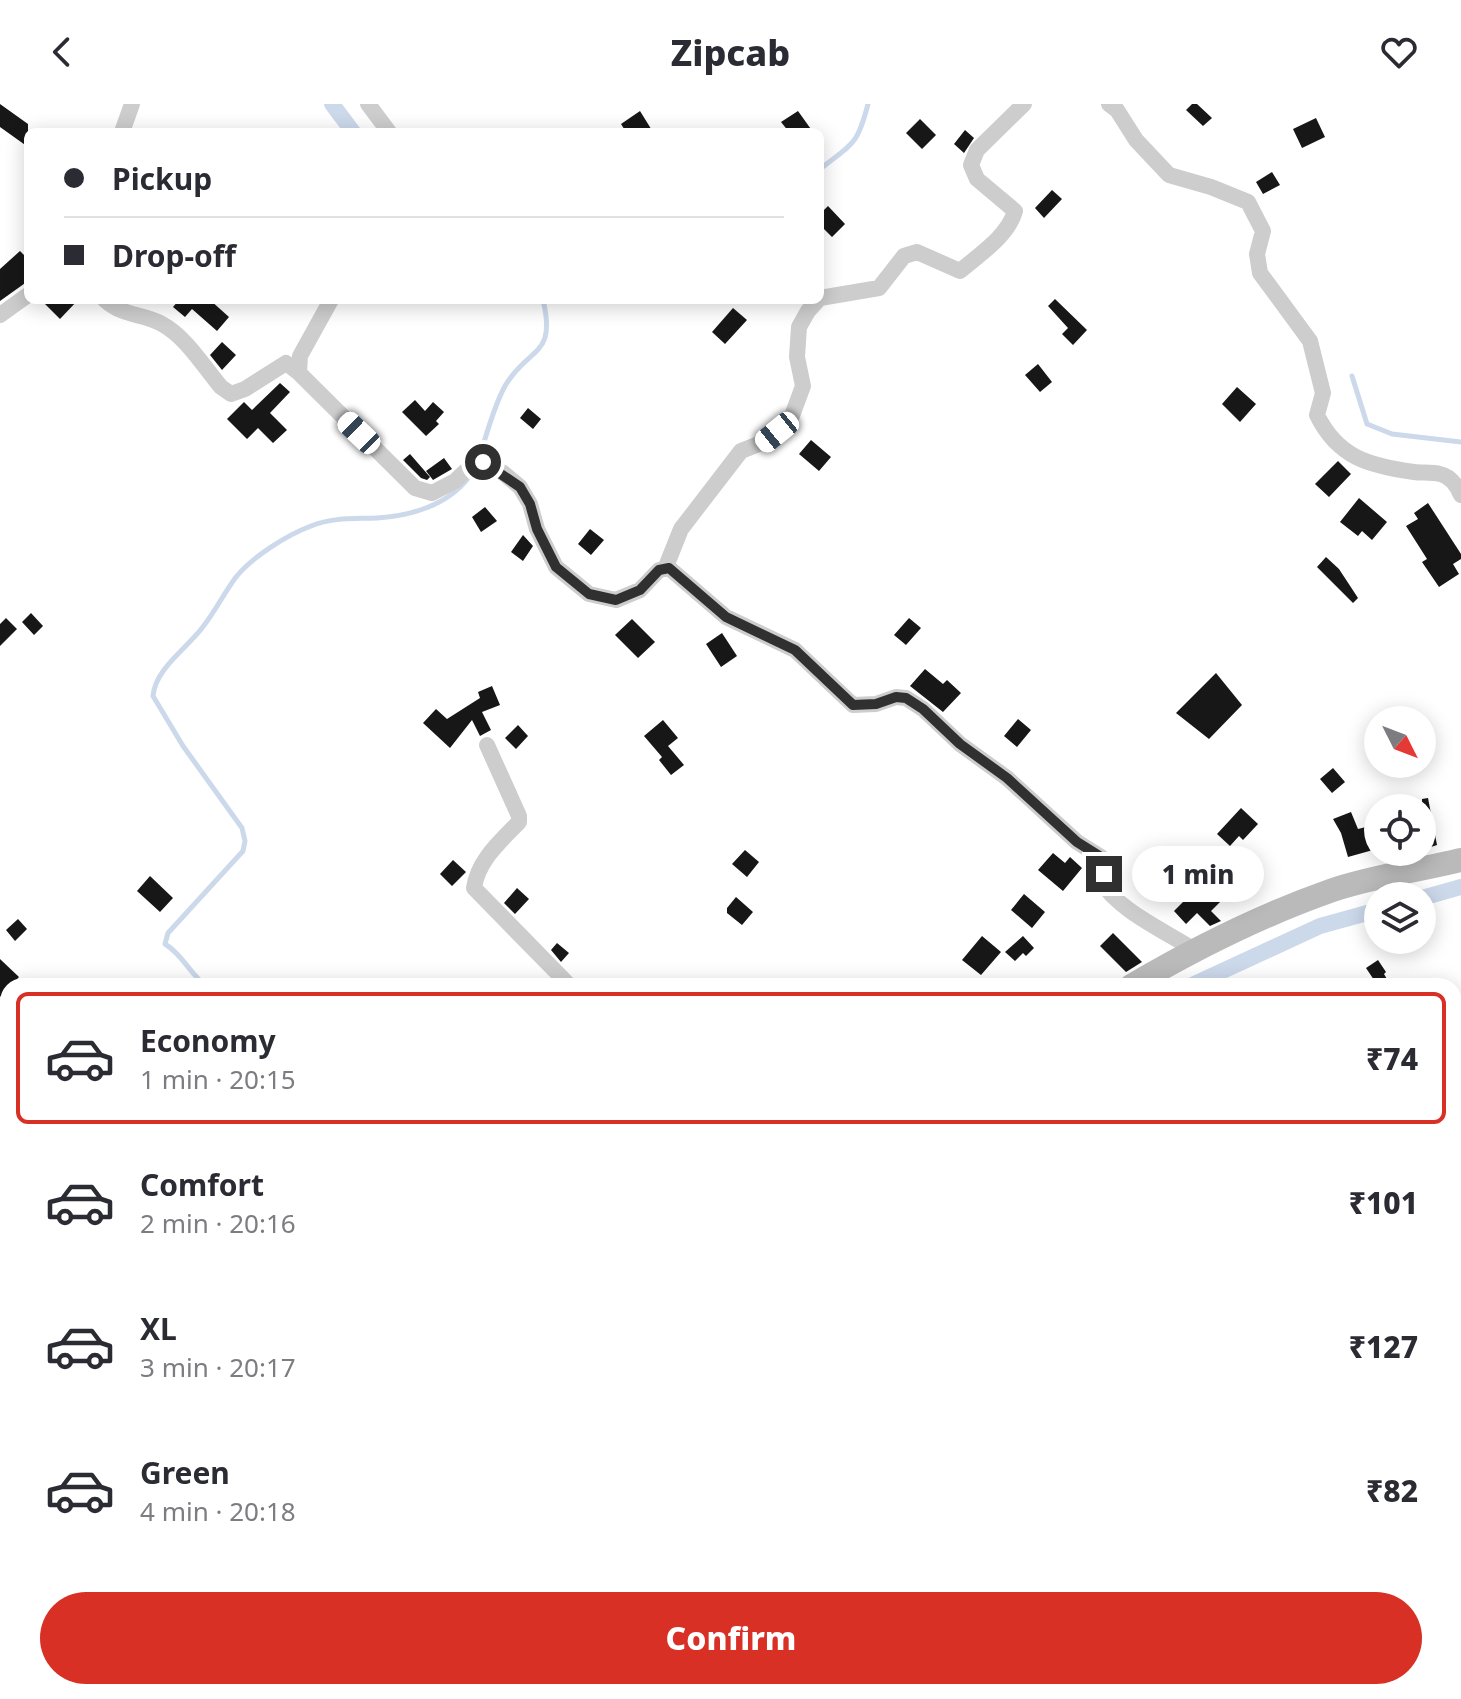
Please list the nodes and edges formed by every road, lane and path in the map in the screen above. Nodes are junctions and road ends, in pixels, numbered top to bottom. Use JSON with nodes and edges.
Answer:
{"nodes":[{"id":1,"x":132,"y":104,"type":"edge"},
{"id":2,"x":368,"y":104,"type":"edge"},
{"id":3,"x":1024,"y":104,"type":"edge"},
{"id":4,"x":1109,"y":104,"type":"edge"},
{"id":5,"x":123,"y":128,"type":"edge"},
{"id":6,"x":386,"y":128,"type":"edge"},
{"id":7,"x":24,"y":298,"type":"edge"},
{"id":8,"x":824,"y":298,"type":"edge"},
{"id":9,"x":109,"y":304,"type":"edge"},
{"id":10,"x":329,"y":304,"type":"edge"},
{"id":11,"x":814,"y":304,"type":"edge"},
{"id":12,"x":0,"y":315,"type":"edge"},
{"id":13,"x":299,"y":373,"type":"junction"},
{"id":14,"x":1461,"y":495,"type":"edge"},
{"id":15,"x":665,"y":569,"type":"junction"},
{"id":16,"x":487,"y":745,"type":"dead end"},
{"id":17,"x":1461,"y":860,"type":"edge"},
{"id":18,"x":1196,"y":951,"type":"junction"},
{"id":19,"x":562,"y":978,"type":"edge"},
{"id":20,"x":1146,"y":978,"type":"edge"}],
"edges":[{"from":1,"to":5,"type":"street"},
{"from":2,"to":6,"type":"street"},
{"from":3,"to":8,"type":"street"},
{"from":4,"to":14,"type":"street"},
{"from":7,"to":12,"type":"street"},
{"from":9,"to":13,"type":"street"},
{"from":10,"to":13,"type":"street"},
{"from":11,"to":15,"type":"street"},
{"from":13,"to":15,"type":"street"},
{"from":15,"to":18,"type":"street"},
{"from":16,"to":19,"type":"street"},
{"from":17,"to":18,"type":"main road"},
{"from":18,"to":20,"type":"main road"}]}
